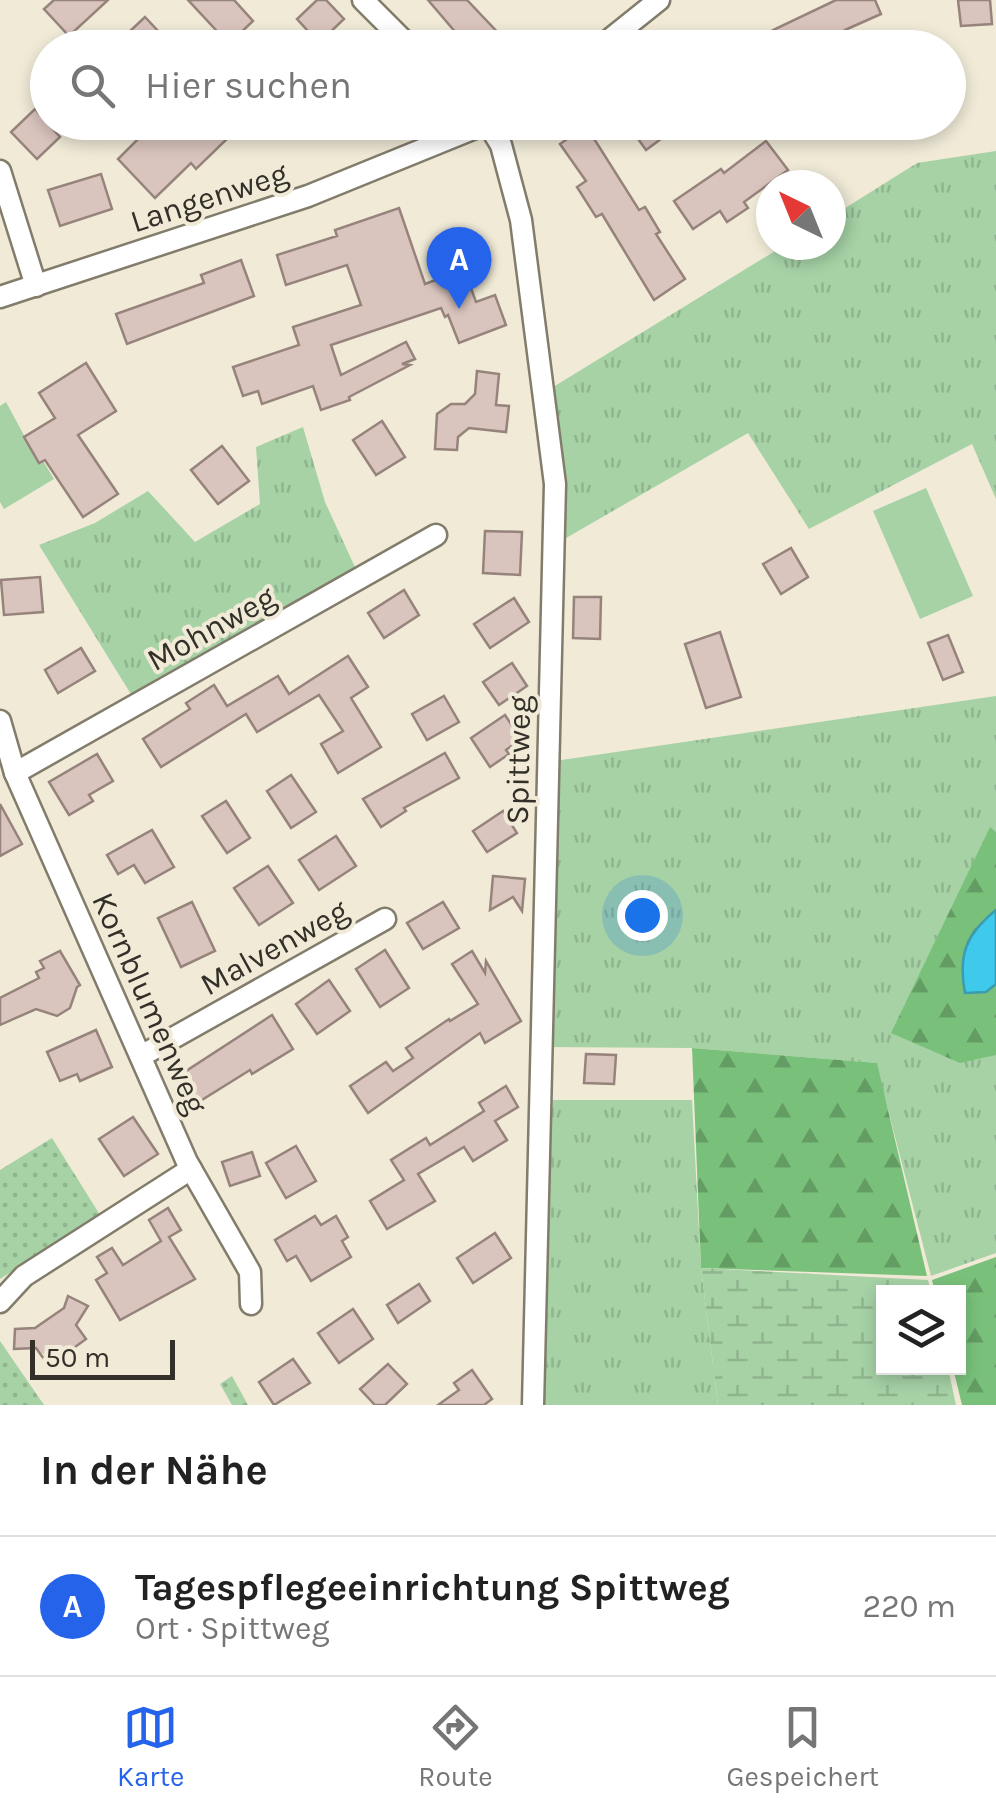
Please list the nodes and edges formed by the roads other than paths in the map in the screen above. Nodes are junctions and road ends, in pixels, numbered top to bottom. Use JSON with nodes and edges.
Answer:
{"nodes":[{"id":1,"x":363,"y":0,"type":"edge"},
{"id":2,"x":658,"y":0,"type":"edge"},
{"id":3,"x":393,"y":30,"type":"edge"},
{"id":4,"x":621,"y":30,"type":"edge"},
{"id":5,"x":447,"y":140,"type":"edge"},
{"id":6,"x":498,"y":140,"type":"edge"},
{"id":7,"x":0,"y":171,"type":"edge"},
{"id":8,"x":36,"y":286,"type":"junction"},
{"id":9,"x":0,"y":297,"type":"edge"},
{"id":10,"x":436,"y":535,"type":"dead end"},
{"id":11,"x":0,"y":721,"type":"edge"},
{"id":12,"x":15,"y":773,"type":"junction"},
{"id":13,"x":384,"y":919,"type":"dead end"},
{"id":14,"x":141,"y":1056,"type":"junction"},
{"id":15,"x":191,"y":1169,"type":"junction"},
{"id":16,"x":0,"y":1302,"type":"edge"},
{"id":17,"x":251,"y":1304,"type":"dead end"},
{"id":18,"x":533,"y":1405,"type":"edge"}],
"edges":[{"from":1,"to":3,"type":"street"},
{"from":2,"to":4,"type":"street"},
{"from":5,"to":8,"type":"street","name":"Langenweg"},
{"from":6,"to":18,"type":"street","name":"Spittweg"},
{"from":7,"to":8,"type":"street"},
{"from":8,"to":9,"type":"street","name":"Langenweg"},
{"from":10,"to":12,"type":"street","name":"Mohnweg"},
{"from":11,"to":12,"type":"street","name":"Kornblumenweg"},
{"from":12,"to":14,"type":"street","name":"Kornblumenweg"},
{"from":13,"to":14,"type":"street","name":"Malvenweg"},
{"from":14,"to":15,"type":"street","name":"Kornblumenweg"},
{"from":15,"to":16,"type":"street"},
{"from":15,"to":17,"type":"street","name":"Kornblumenweg"}]}
